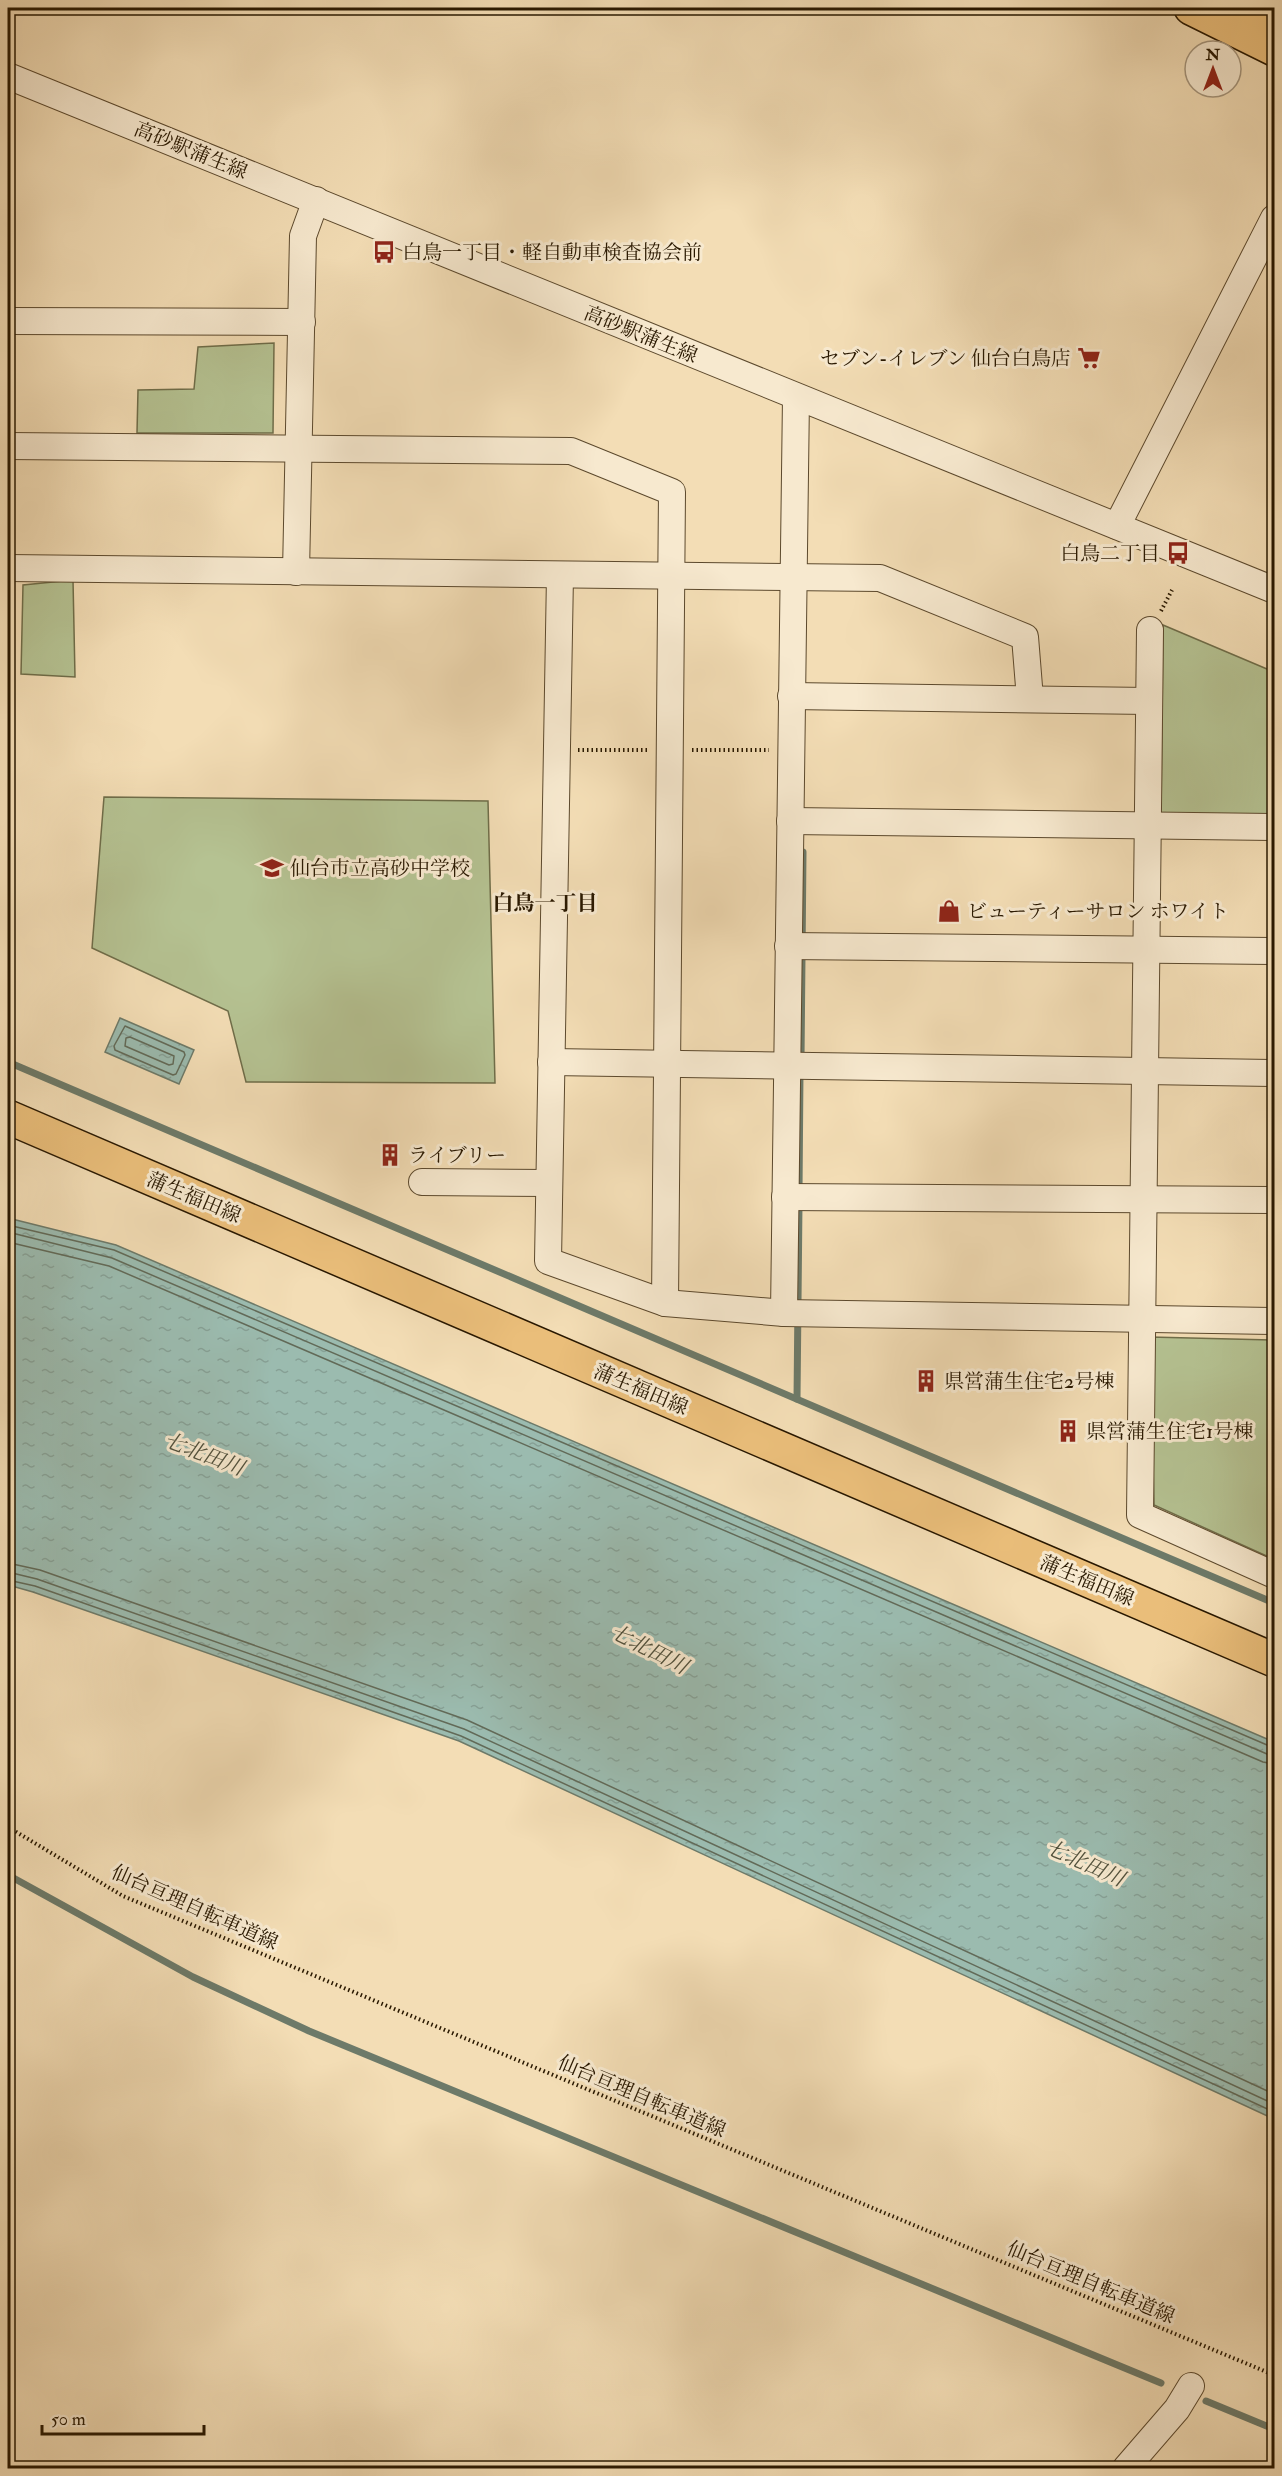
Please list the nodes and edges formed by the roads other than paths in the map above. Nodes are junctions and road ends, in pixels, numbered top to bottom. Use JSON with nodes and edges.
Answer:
{"nodes":[{"id":1,"x":1191,"y":8,"type":"edge"},
{"id":2,"x":1254,"y":8,"type":"edge"},
{"id":3,"x":1275,"y":18,"type":"edge"},
{"id":4,"x":1275,"y":49,"type":"edge"},
{"id":5,"x":8,"y":76,"type":"edge"},
{"id":6,"x":316,"y":200,"type":"junction"},
{"id":7,"x":1275,"y":218,"type":"edge"},
{"id":8,"x":8,"y":321,"type":"edge"},
{"id":9,"x":302,"y":322,"type":"junction"},
{"id":10,"x":796,"y":397,"type":"junction"},
{"id":11,"x":8,"y":446,"type":"edge"},
{"id":12,"x":298,"y":448,"type":"junction"},
{"id":13,"x":1118,"y":526,"type":"junction"},
{"id":14,"x":8,"y":568,"type":"edge"},
{"id":15,"x":296,"y":572,"type":"junction"},
{"id":16,"x":560,"y":575,"type":"junction"},
{"id":17,"x":671,"y":576,"type":"junction"},
{"id":18,"x":801,"y":577,"type":"junction"},
{"id":19,"x":1275,"y":590,"type":"edge"},
{"id":20,"x":1150,"y":630,"type":"dead end"},
{"id":21,"x":800,"y":696,"type":"junction"},
{"id":22,"x":1030,"y":699,"type":"junction"},
{"id":23,"x":1149,"y":701,"type":"junction"},
{"id":24,"x":799,"y":821,"type":"junction"},
{"id":25,"x":1148,"y":825,"type":"junction"},
{"id":26,"x":1275,"y":827,"type":"edge"},
{"id":27,"x":797,"y":946,"type":"junction"},
{"id":28,"x":1146,"y":950,"type":"junction"},
{"id":29,"x":1275,"y":951,"type":"edge"},
{"id":30,"x":551,"y":1062,"type":"junction"},
{"id":31,"x":667,"y":1064,"type":"junction"},
{"id":32,"x":796,"y":1066,"type":"junction"},
{"id":33,"x":1145,"y":1071,"type":"junction"},
{"id":34,"x":1275,"y":1072,"type":"edge"},
{"id":35,"x":8,"y":1117,"type":"edge"},
{"id":36,"x":422,"y":1182,"type":"dead end"},
{"id":37,"x":549,"y":1183,"type":"junction"},
{"id":38,"x":794,"y":1197,"type":"junction"},
{"id":39,"x":1143,"y":1199,"type":"junction"},
{"id":40,"x":1275,"y":1200,"type":"edge"},
{"id":41,"x":665,"y":1303,"type":"junction"},
{"id":42,"x":793,"y":1314,"type":"junction"},
{"id":43,"x":1142,"y":1319,"type":"junction"},
{"id":44,"x":1275,"y":1321,"type":"edge"},
{"id":45,"x":1275,"y":1575,"type":"edge"},
{"id":46,"x":1275,"y":1660,"type":"edge"},
{"id":47,"x":1191,"y":2386,"type":"dead end"},
{"id":48,"x":1126,"y":2469,"type":"edge"}],
"edges":[{"from":1,"to":4,"type":"main road"},
{"from":2,"to":3,"type":"main road"},
{"from":5,"to":6,"type":"street","name":"高砂駅蒲生線"},
{"from":6,"to":9,"type":"street"},
{"from":6,"to":10,"type":"street","name":"高砂駅蒲生線"},
{"from":7,"to":13,"type":"street"},
{"from":8,"to":9,"type":"street"},
{"from":9,"to":12,"type":"street"},
{"from":10,"to":13,"type":"street","name":"高砂駅蒲生線"},
{"from":10,"to":18,"type":"street"},
{"from":11,"to":12,"type":"street"},
{"from":12,"to":15,"type":"street"},
{"from":12,"to":17,"type":"street"},
{"from":13,"to":19,"type":"street","name":"高砂駅蒲生線"},
{"from":14,"to":15,"type":"street"},
{"from":15,"to":16,"type":"street"},
{"from":16,"to":17,"type":"street"},
{"from":16,"to":30,"type":"street"},
{"from":17,"to":18,"type":"street"},
{"from":17,"to":31,"type":"street"},
{"from":18,"to":21,"type":"street"},
{"from":18,"to":22,"type":"street"},
{"from":20,"to":23,"type":"street"},
{"from":21,"to":22,"type":"street"},
{"from":21,"to":24,"type":"street"},
{"from":22,"to":23,"type":"street"},
{"from":23,"to":25,"type":"street"},
{"from":24,"to":25,"type":"street"},
{"from":24,"to":27,"type":"street"},
{"from":25,"to":26,"type":"street"},
{"from":25,"to":28,"type":"street"},
{"from":27,"to":28,"type":"street"},
{"from":27,"to":32,"type":"street"},
{"from":28,"to":29,"type":"street"},
{"from":28,"to":33,"type":"street"},
{"from":30,"to":31,"type":"street"},
{"from":30,"to":37,"type":"street"},
{"from":31,"to":32,"type":"street"},
{"from":31,"to":41,"type":"street"},
{"from":32,"to":33,"type":"street"},
{"from":32,"to":38,"type":"street"},
{"from":33,"to":34,"type":"street"},
{"from":33,"to":39,"type":"street"},
{"from":35,"to":46,"type":"main road","name":"蒲生福田線"},
{"from":36,"to":37,"type":"street"},
{"from":37,"to":41,"type":"street"},
{"from":38,"to":39,"type":"street"},
{"from":38,"to":42,"type":"street"},
{"from":39,"to":40,"type":"street"},
{"from":39,"to":43,"type":"street"},
{"from":41,"to":42,"type":"street"},
{"from":42,"to":43,"type":"street"},
{"from":43,"to":44,"type":"street"},
{"from":43,"to":45,"type":"street"},
{"from":47,"to":48,"type":"street"}]}
